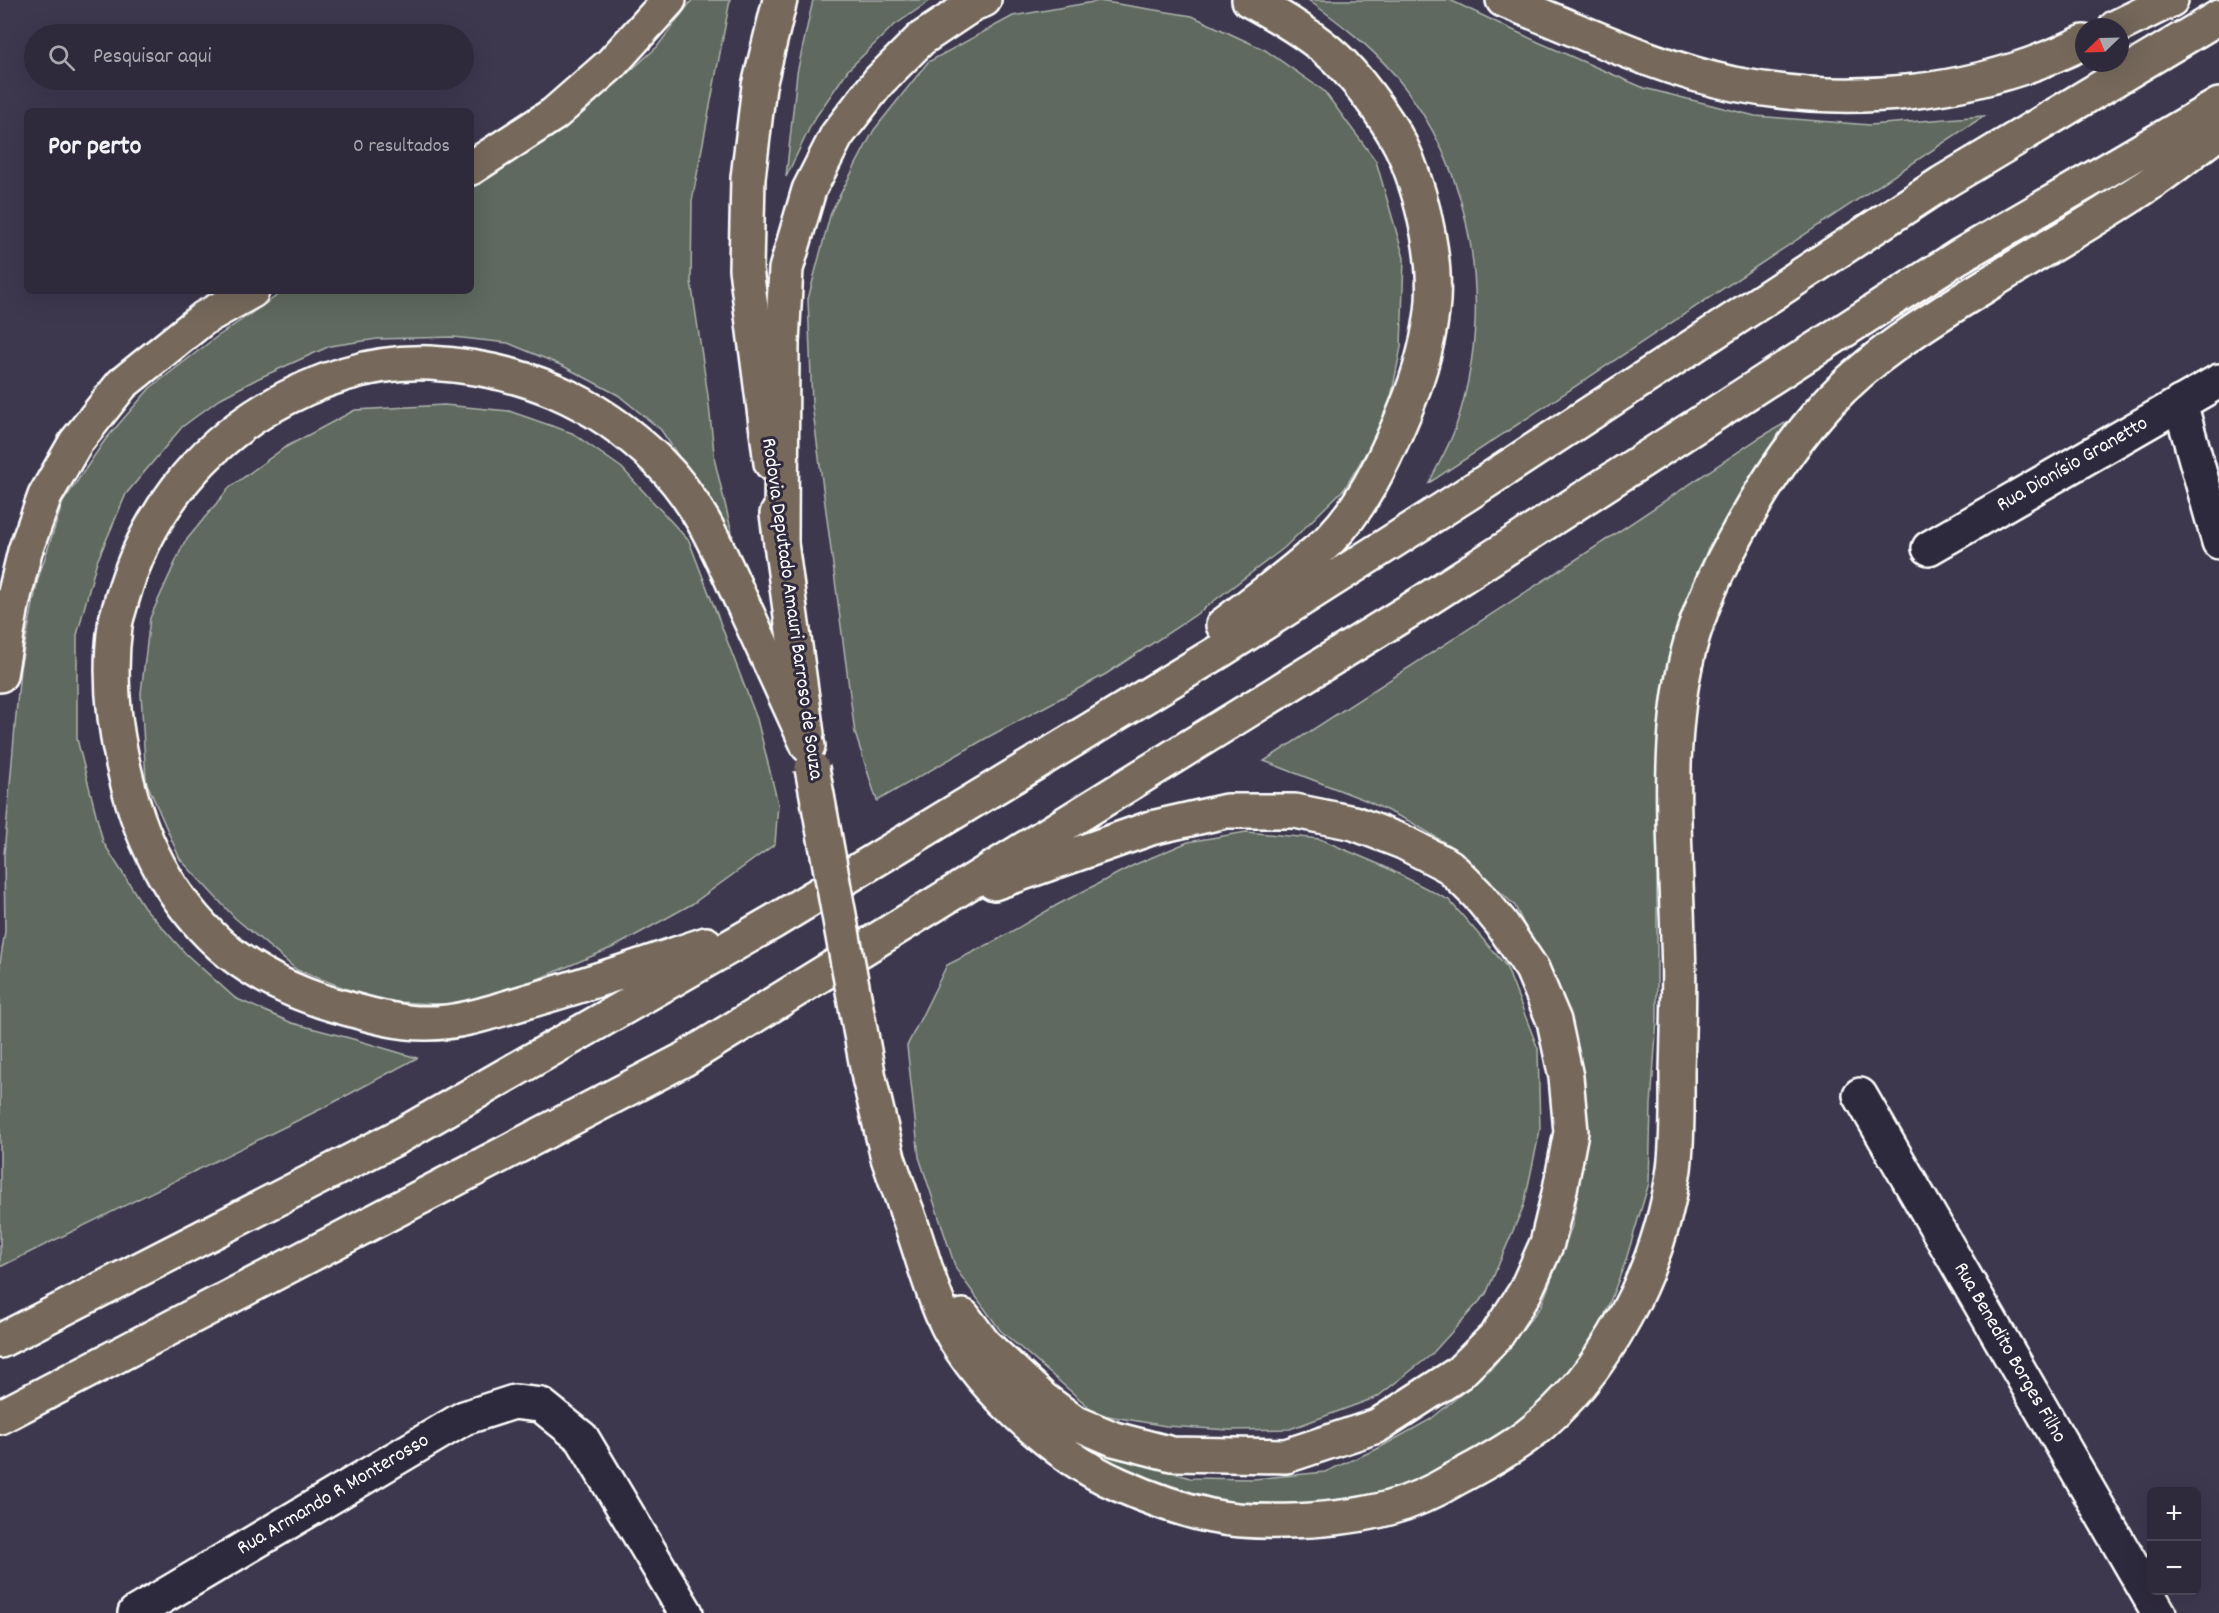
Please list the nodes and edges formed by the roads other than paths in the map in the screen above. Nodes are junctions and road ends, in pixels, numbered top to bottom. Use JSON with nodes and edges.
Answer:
{"nodes":[{"id":1,"x":669,"y":0,"type":"edge"},
{"id":2,"x":780,"y":0,"type":"edge"},
{"id":3,"x":984,"y":0,"type":"edge"},
{"id":4,"x":1249,"y":0,"type":"edge"},
{"id":5,"x":1503,"y":0,"type":"edge"},
{"id":6,"x":2171,"y":0,"type":"edge"},
{"id":7,"x":2219,"y":17,"type":"edge"},
{"id":8,"x":2129,"y":21,"type":"edge"},
{"id":9,"x":2075,"y":46,"type":"edge"},
{"id":10,"x":2219,"y":105,"type":"edge"},
{"id":11,"x":2219,"y":132,"type":"edge"},
{"id":12,"x":474,"y":166,"type":"edge"},
{"id":13,"x":247,"y":294,"type":"edge"},
{"id":14,"x":2219,"y":381,"type":"edge"},
{"id":15,"x":2180,"y":403,"type":"junction"},
{"id":16,"x":2219,"y":542,"type":"edge"},
{"id":17,"x":781,"y":544,"type":"junction"},
{"id":18,"x":1929,"y":548,"type":"dead end"},
{"id":19,"x":0,"y":675,"type":"edge"},
{"id":20,"x":810,"y":757,"type":"junction"},
{"id":21,"x":982,"y":796,"type":"junction"},
{"id":22,"x":933,"y":905,"type":"junction"},
{"id":23,"x":773,"y":922,"type":"junction"},
{"id":24,"x":1860,"y":1095,"type":"dead end"},
{"id":25,"x":908,"y":1212,"type":"junction"},
{"id":26,"x":0,"y":1341,"type":"edge"},
{"id":27,"x":0,"y":1417,"type":"edge"},
{"id":28,"x":135,"y":1613,"type":"edge"},
{"id":29,"x":686,"y":1613,"type":"edge"},
{"id":30,"x":2159,"y":1613,"type":"edge"}],
"edges":[{"from":1,"to":12,"type":"main road"},
{"from":2,"to":17,"type":"main road","name":"Rodovia Deputado Amauri Barroso de Souza"},
{"from":3,"to":17,"type":"main road"},
{"from":4,"to":21,"type":"main road"},
{"from":5,"to":9,"type":"main road"},
{"from":6,"to":8,"type":"main road"},
{"from":7,"to":21,"type":"main road"},
{"from":10,"to":22,"type":"main road"},
{"from":11,"to":25,"type":"main road"},
{"from":13,"to":19,"type":"main road"},
{"from":14,"to":15,"type":"street","name":"Rua Dionísio Granetto"},
{"from":15,"to":16,"type":"street"},
{"from":15,"to":18,"type":"street","name":"Rua Dionísio Granetto"},
{"from":17,"to":20,"type":"main road","name":"Rodovia Deputado Amauri Barroso de Souza"},
{"from":20,"to":23,"type":"main road"},
{"from":20,"to":25,"type":"main road","name":"Rodovia Deputado Amauri Barroso de Souza","bridge":true},
{"from":21,"to":23,"type":"main road"},
{"from":22,"to":25,"type":"main road"},
{"from":22,"to":27,"type":"main road"},
{"from":23,"to":26,"type":"main road"},
{"from":24,"to":30,"type":"street","name":"Rua Benedito Borges Filho"},
{"from":28,"to":29,"type":"street","name":"Rua Armando R Monterosso"}]}
